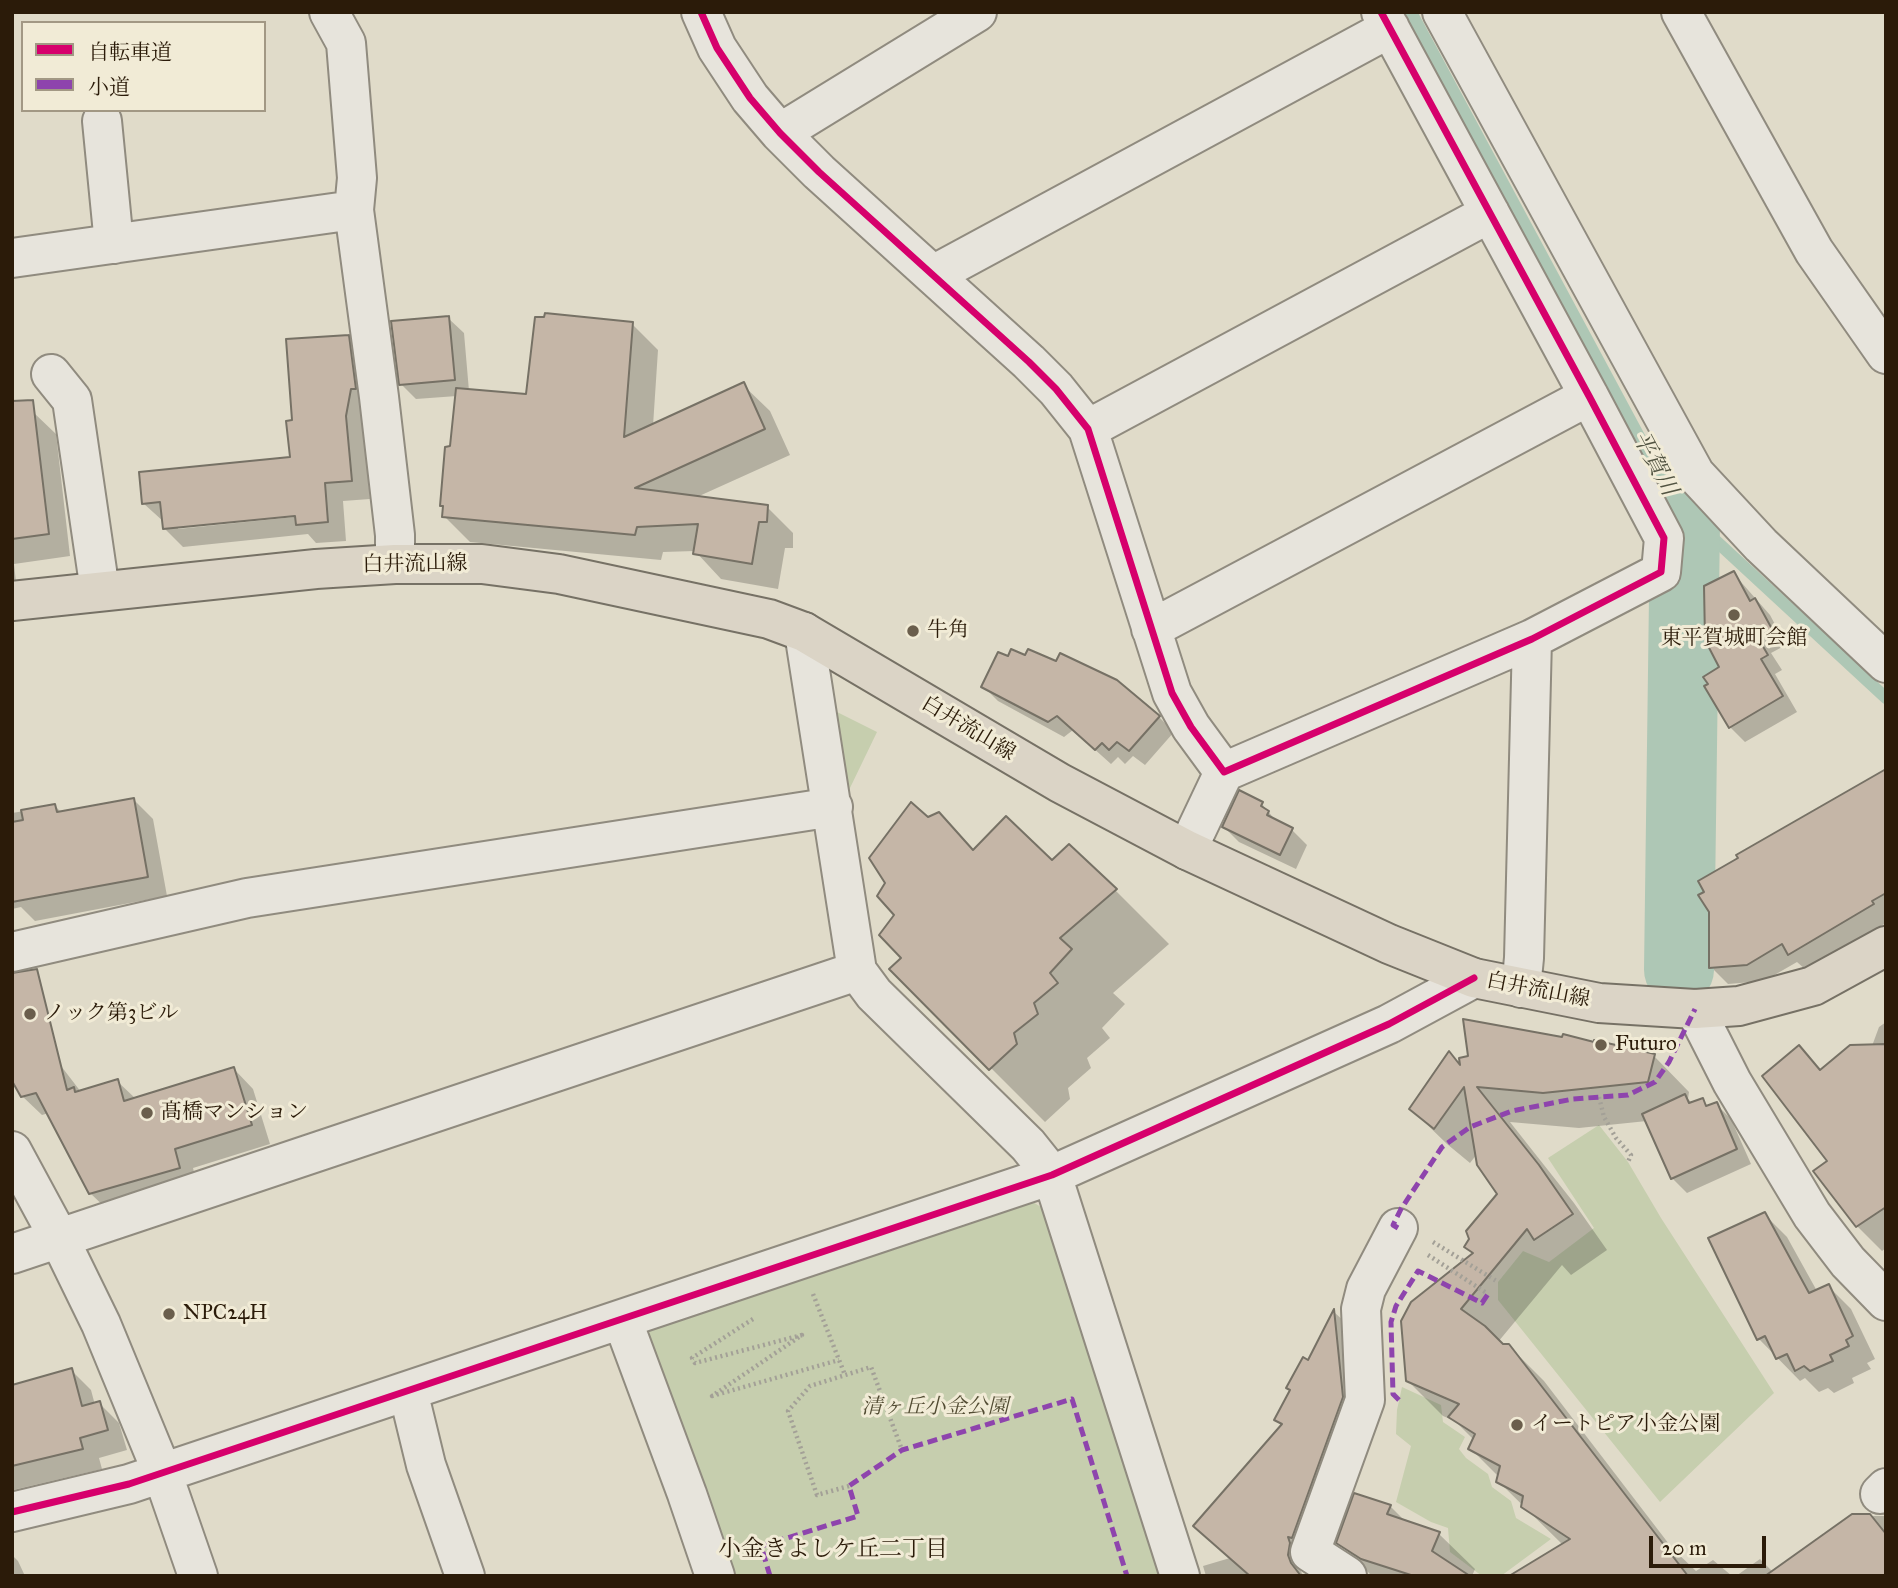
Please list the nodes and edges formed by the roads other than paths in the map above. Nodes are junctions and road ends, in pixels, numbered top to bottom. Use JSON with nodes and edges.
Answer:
{"nodes":[{"id":1,"x":330,"y":12,"type":"edge"},
{"id":2,"x":701,"y":12,"type":"edge"},
{"id":3,"x":977,"y":12,"type":"edge"},
{"id":4,"x":1442,"y":12,"type":"edge"},
{"id":5,"x":1681,"y":12,"type":"edge"},
{"id":6,"x":1385,"y":20,"type":"edge"},
{"id":7,"x":102,"y":121,"type":"dead end"},
{"id":8,"x":780,"y":133,"type":"junction"},
{"id":9,"x":354,"y":210,"type":"junction"},
{"id":10,"x":1490,"y":213,"type":"junction"},
{"id":11,"x":114,"y":244,"type":"junction"},
{"id":12,"x":12,"y":258,"type":"edge"},
{"id":13,"x":933,"y":275,"type":"junction"},
{"id":14,"x":1886,"y":354,"type":"edge"},
{"id":15,"x":51,"y":374,"type":"dead end"},
{"id":16,"x":1589,"y":396,"type":"junction"},
{"id":17,"x":1088,"y":429,"type":"junction"},
{"id":18,"x":395,"y":564,"type":"junction"},
{"id":19,"x":100,"y":591,"type":"junction"},
{"id":20,"x":12,"y":601,"type":"edge"},
{"id":21,"x":1151,"y":629,"type":"junction"},
{"id":22,"x":804,"y":632,"type":"junction"},
{"id":23,"x":1532,"y":639,"type":"junction"},
{"id":24,"x":1886,"y":663,"type":"edge"},
{"id":25,"x":1224,"y":772,"type":"junction"},
{"id":26,"x":833,"y":807,"type":"junction"},
{"id":27,"x":1187,"y":850,"type":"junction"},
{"id":28,"x":1886,"y":946,"type":"edge"},
{"id":29,"x":12,"y":952,"type":"edge"},
{"id":30,"x":857,"y":971,"type":"junction"},
{"id":31,"x":1474,"y":978,"type":"junction"},
{"id":32,"x":1521,"y":988,"type":"junction"},
{"id":33,"x":1695,"y":1009,"type":"junction"},
{"id":34,"x":12,"y":1151,"type":"edge"},
{"id":35,"x":1052,"y":1175,"type":"junction"},
{"id":36,"x":1396,"y":1231,"type":"road end"},
{"id":37,"x":60,"y":1238,"type":"junction"},
{"id":38,"x":12,"y":1254,"type":"edge"},
{"id":39,"x":1886,"y":1301,"type":"edge"},
{"id":40,"x":622,"y":1320,"type":"junction"},
{"id":41,"x":408,"y":1391,"type":"junction"},
{"id":42,"x":162,"y":1472,"type":"junction"},
{"id":43,"x":12,"y":1513,"type":"edge"},
{"id":44,"x":198,"y":1576,"type":"edge"},
{"id":45,"x":465,"y":1576,"type":"edge"},
{"id":46,"x":715,"y":1576,"type":"edge"},
{"id":47,"x":1180,"y":1576,"type":"edge"},
{"id":48,"x":1347,"y":1576,"type":"edge"}],
"edges":[{"from":1,"to":9,"type":"street"},
{"from":2,"to":8,"type":"street"},
{"from":3,"to":8,"type":"street"},
{"from":4,"to":24,"type":"street"},
{"from":5,"to":14,"type":"street"},
{"from":6,"to":10,"type":"street"},
{"from":6,"to":13,"type":"street"},
{"from":7,"to":11,"type":"street"},
{"from":8,"to":13,"type":"street"},
{"from":9,"to":11,"type":"street"},
{"from":9,"to":18,"type":"street"},
{"from":10,"to":16,"type":"street"},
{"from":10,"to":17,"type":"street"},
{"from":11,"to":12,"type":"street"},
{"from":13,"to":17,"type":"street"},
{"from":15,"to":19,"type":"street"},
{"from":16,"to":21,"type":"street"},
{"from":16,"to":23,"type":"street"},
{"from":17,"to":21,"type":"street"},
{"from":18,"to":19,"type":"main road","name":"白井流山線"},
{"from":18,"to":22,"type":"main road","name":"白井流山線"},
{"from":19,"to":20,"type":"main road","name":"白井流山線"},
{"from":21,"to":25,"type":"street"},
{"from":22,"to":26,"type":"street"},
{"from":22,"to":27,"type":"main road","name":"白井流山線"},
{"from":23,"to":25,"type":"street"},
{"from":23,"to":32,"type":"street"},
{"from":25,"to":27,"type":"street"},
{"from":26,"to":29,"type":"street"},
{"from":26,"to":30,"type":"street"},
{"from":27,"to":31,"type":"main road","name":"白井流山線"},
{"from":28,"to":33,"type":"main road","name":"白井流山線"},
{"from":30,"to":35,"type":"street"},
{"from":30,"to":37,"type":"street"},
{"from":31,"to":32,"type":"main road","name":"白井流山線"},
{"from":31,"to":35,"type":"street"},
{"from":32,"to":33,"type":"main road","name":"白井流山線"},
{"from":33,"to":39,"type":"street"},
{"from":34,"to":37,"type":"street"},
{"from":35,"to":40,"type":"street"},
{"from":35,"to":47,"type":"street"},
{"from":36,"to":48,"type":"street"},
{"from":37,"to":38,"type":"street"},
{"from":37,"to":42,"type":"street"},
{"from":40,"to":41,"type":"street"},
{"from":40,"to":46,"type":"street"},
{"from":41,"to":42,"type":"street"},
{"from":41,"to":45,"type":"street"},
{"from":42,"to":43,"type":"street"},
{"from":42,"to":44,"type":"street"}]}
